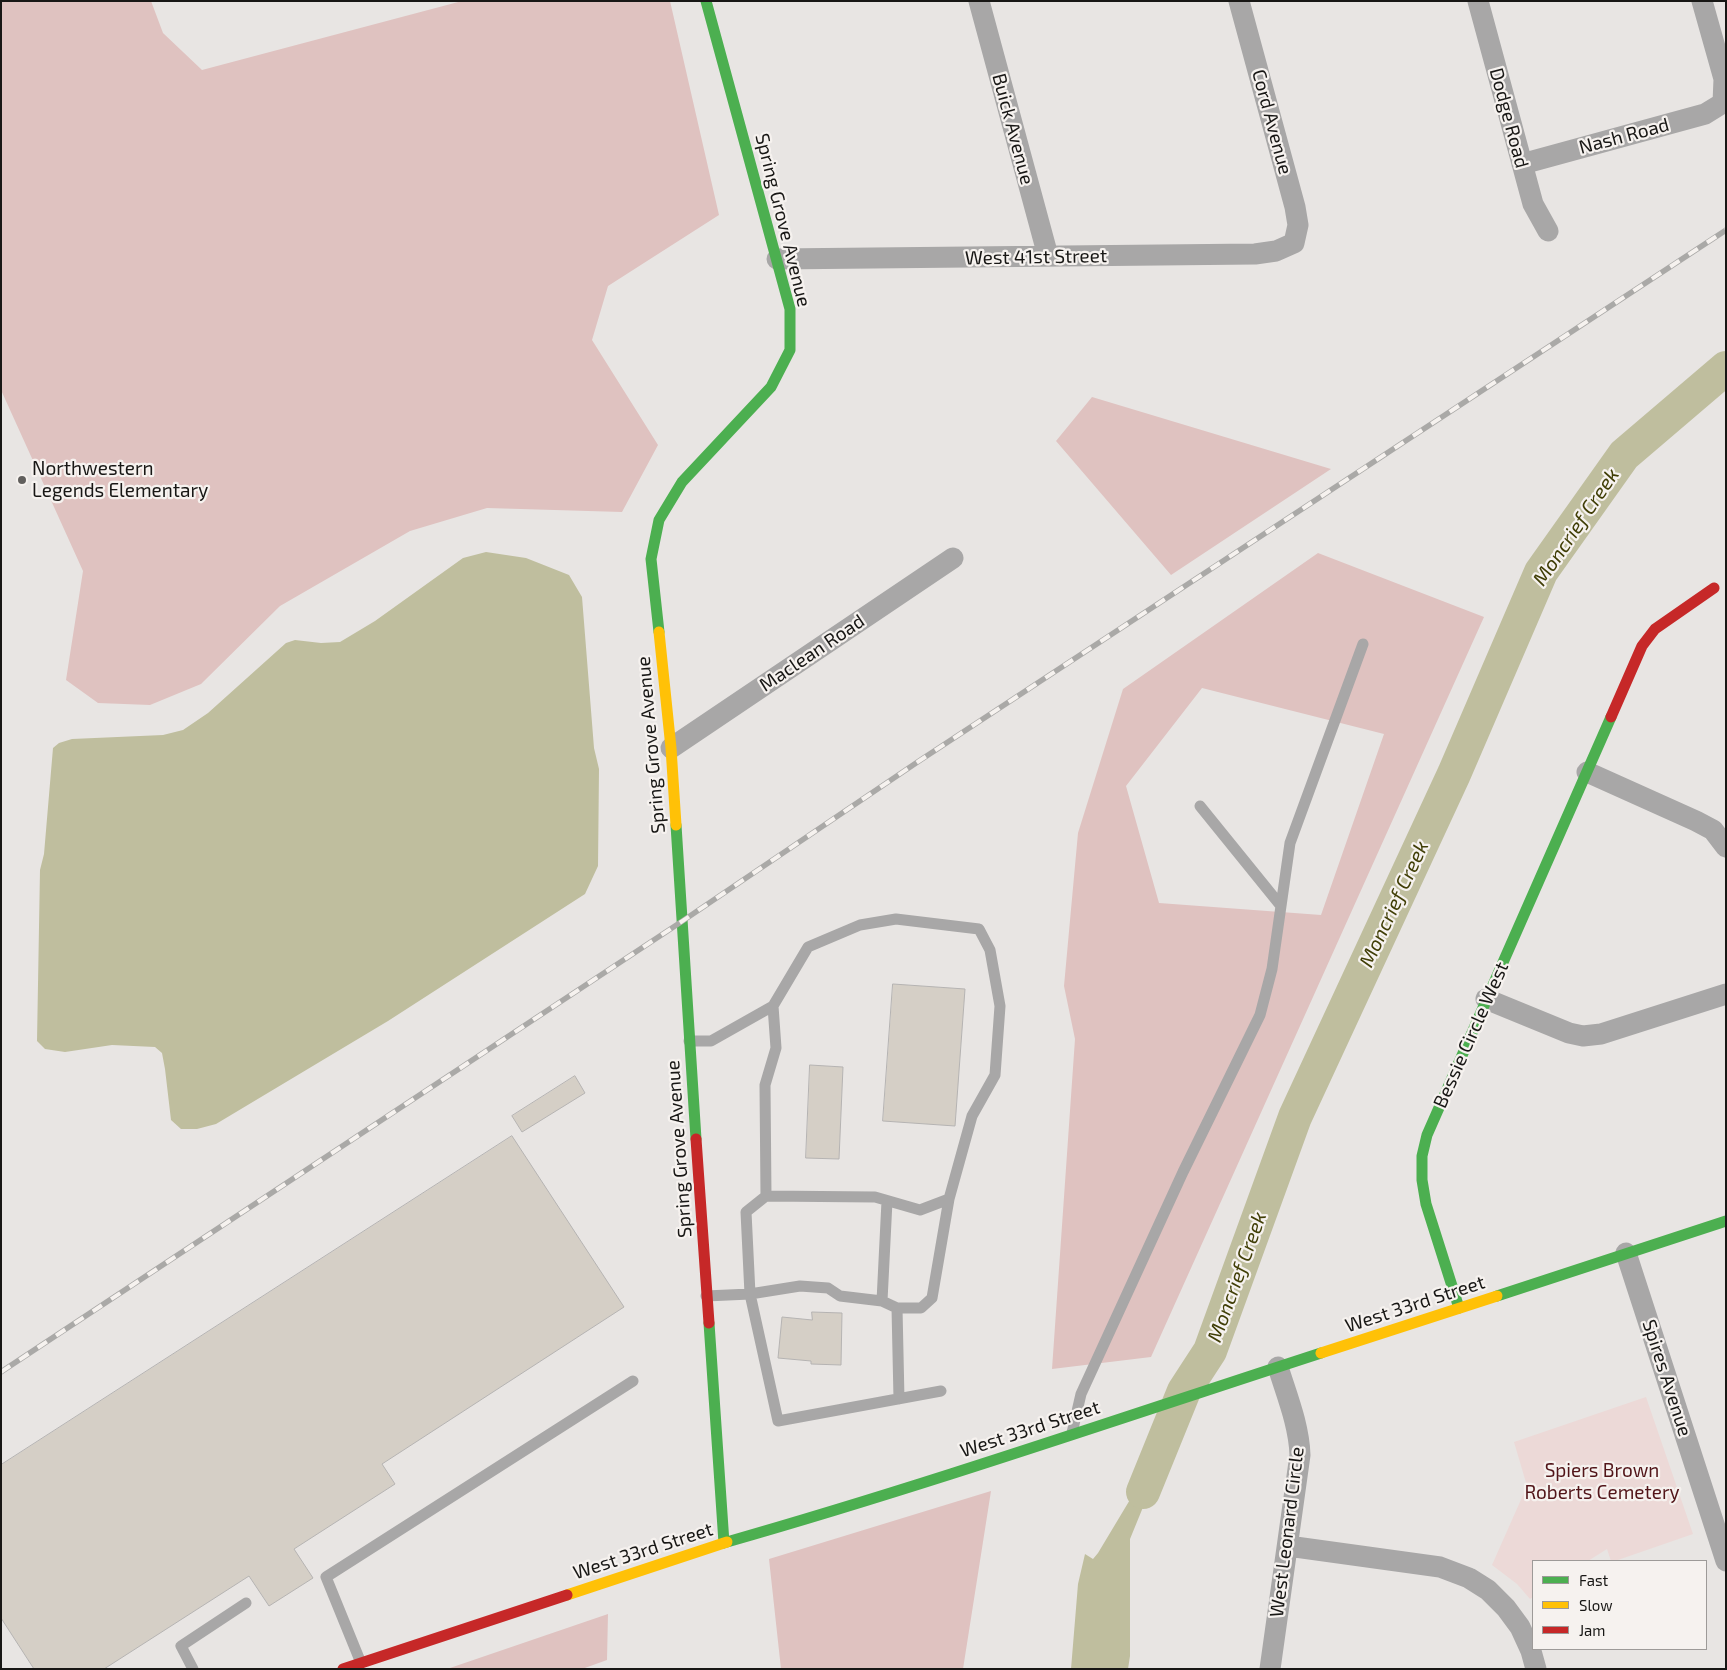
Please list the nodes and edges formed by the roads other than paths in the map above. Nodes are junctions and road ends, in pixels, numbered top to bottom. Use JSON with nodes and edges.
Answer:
{"nodes":[{"id":1,"x":706,"y":1,"type":"edge"},
{"id":2,"x":978,"y":1,"type":"edge"},
{"id":3,"x":1239,"y":1,"type":"edge"},
{"id":4,"x":1478,"y":1,"type":"edge"},
{"id":5,"x":1702,"y":1,"type":"edge"},
{"id":6,"x":1522,"y":164,"type":"junction"},
{"id":7,"x":1548,"y":231,"type":"dead end"},
{"id":8,"x":1294,"y":243,"type":"joint"},
{"id":9,"x":1048,"y":256,"type":"junction"},
{"id":10,"x":777,"y":259,"type":"junction"},
{"id":11,"x":953,"y":558,"type":"dead end"},
{"id":12,"x":1714,"y":588,"type":"dead end"},
{"id":13,"x":1364,"y":644,"type":"dead end"},
{"id":14,"x":670,"y":748,"type":"junction"},
{"id":15,"x":1587,"y":772,"type":"junction"},
{"id":16,"x":1200,"y":806,"type":"dead end"},
{"id":17,"x":1726,"y":847,"type":"edge"},
{"id":18,"x":1281,"y":906,"type":"junction"},
{"id":19,"x":1726,"y":994,"type":"edge"},
{"id":20,"x":1486,"y":999,"type":"junction"},
{"id":21,"x":773,"y":1006,"type":"junction"},
{"id":22,"x":689,"y":1041,"type":"junction"},
{"id":23,"x":766,"y":1196,"type":"junction"},
{"id":24,"x":949,"y":1199,"type":"junction"},
{"id":25,"x":887,"y":1201,"type":"junction"},
{"id":26,"x":1726,"y":1221,"type":"edge"},
{"id":27,"x":1626,"y":1253,"type":"junction"},
{"id":28,"x":750,"y":1294,"type":"junction"},
{"id":29,"x":706,"y":1296,"type":"junction"},
{"id":30,"x":882,"y":1301,"type":"junction"},
{"id":31,"x":897,"y":1308,"type":"junction"},
{"id":32,"x":1459,"y":1308,"type":"junction"},
{"id":33,"x":1278,"y":1368,"type":"junction"},
{"id":34,"x":633,"y":1381,"type":"dead end"},
{"id":35,"x":941,"y":1391,"type":"dead end"},
{"id":36,"x":899,"y":1399,"type":"junction"},
{"id":37,"x":1071,"y":1434,"type":"junction"},
{"id":38,"x":724,"y":1543,"type":"junction"},
{"id":39,"x":1288,"y":1546,"type":"junction"},
{"id":40,"x":1726,"y":1561,"type":"edge"},
{"id":41,"x":246,"y":1603,"type":"dead end"},
{"id":42,"x":361,"y":1662,"type":"junction"},
{"id":43,"x":193,"y":1669,"type":"edge"},
{"id":44,"x":344,"y":1669,"type":"edge"},
{"id":45,"x":1270,"y":1669,"type":"edge"},
{"id":46,"x":1536,"y":1669,"type":"edge"}],
"edges":[{"from":1,"to":10,"type":"street","name":"Spring Grove Avenue"},
{"from":2,"to":9,"type":"street","name":"Buick Avenue"},
{"from":3,"to":8,"type":"street","name":"Cord Avenue"},
{"from":4,"to":6,"type":"street","name":"Dodge Road"},
{"from":5,"to":6,"type":"street","name":"Nash Road"},
{"from":6,"to":7,"type":"street","name":"Dodge Road"},
{"from":8,"to":9,"type":"street","name":"West 41st Street"},
{"from":9,"to":10,"type":"street","name":"West 41st Street"},
{"from":10,"to":14,"type":"street","name":"Spring Grove Avenue"},
{"from":11,"to":14,"type":"street","name":"Maclean Road"},
{"from":12,"to":15,"type":"street","name":"Bessie Circle West"},
{"from":13,"to":18,"type":"lane"},
{"from":14,"to":22,"type":"street","name":"Spring Grove Avenue"},
{"from":15,"to":17,"type":"street"},
{"from":15,"to":20,"type":"street","name":"Bessie Circle West"},
{"from":16,"to":18,"type":"lane"},
{"from":18,"to":37,"type":"lane"},
{"from":19,"to":20,"type":"street"},
{"from":20,"to":32,"type":"street","name":"Bessie Circle West"},
{"from":21,"to":22,"type":"lane"},
{"from":21,"to":23,"type":"lane"},
{"from":21,"to":24,"type":"lane"},
{"from":22,"to":29,"type":"street","name":"Spring Grove Avenue"},
{"from":23,"to":25,"type":"lane"},
{"from":23,"to":28,"type":"lane"},
{"from":24,"to":25,"type":"lane"},
{"from":24,"to":31,"type":"lane"},
{"from":25,"to":30,"type":"lane"},
{"from":26,"to":27,"type":"street","name":"West 33rd Street"},
{"from":27,"to":32,"type":"street","name":"West 33rd Street"},
{"from":27,"to":40,"type":"street","name":"Spires Avenue"},
{"from":28,"to":29,"type":"lane"},
{"from":28,"to":30,"type":"lane"},
{"from":28,"to":36,"type":"lane"},
{"from":29,"to":38,"type":"street","name":"Spring Grove Avenue"},
{"from":30,"to":31,"type":"lane"},
{"from":31,"to":36,"type":"lane"},
{"from":32,"to":33,"type":"street","name":"West 33rd Street"},
{"from":33,"to":37,"type":"street","name":"West 33rd Street"},
{"from":33,"to":39,"type":"street","name":"West Leonard Circle"},
{"from":34,"to":42,"type":"lane"},
{"from":35,"to":36,"type":"lane"},
{"from":37,"to":38,"type":"street","name":"West 33rd Street"},
{"from":38,"to":42,"type":"street","name":"West 33rd Street"},
{"from":39,"to":45,"type":"street","name":"West Leonard Circle"},
{"from":39,"to":46,"type":"street"},
{"from":41,"to":43,"type":"lane"},
{"from":42,"to":44,"type":"street","name":"West 33rd Street"}]}
